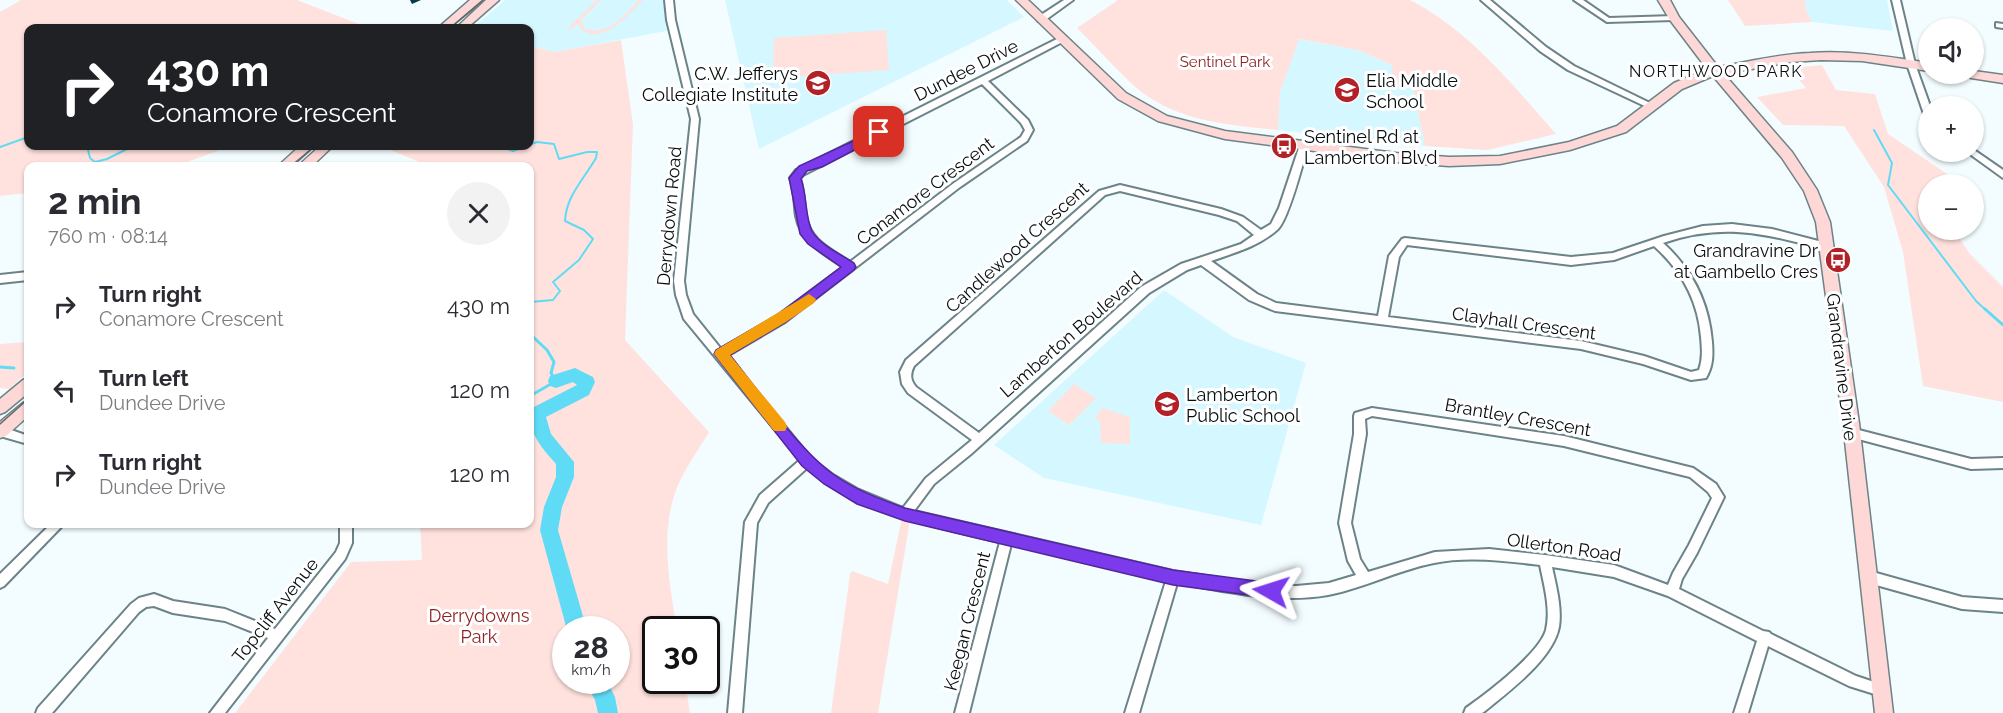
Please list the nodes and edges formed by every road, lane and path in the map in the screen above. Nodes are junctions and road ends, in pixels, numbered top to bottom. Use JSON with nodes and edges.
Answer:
{"nodes":[{"id":1,"x":477,"y":0,"type":"edge"},
{"id":2,"x":493,"y":0,"type":"edge"},
{"id":3,"x":669,"y":0,"type":"edge"},
{"id":4,"x":1022,"y":0,"type":"edge"},
{"id":5,"x":1069,"y":0,"type":"edge"},
{"id":6,"x":1485,"y":0,"type":"edge"},
{"id":7,"x":1578,"y":0,"type":"edge"},
{"id":8,"x":1664,"y":0,"type":"edge"},
{"id":9,"x":1896,"y":0,"type":"edge"},
{"id":10,"x":1674,"y":18,"type":"junction"},
{"id":11,"x":1041,"y":19,"type":"junction"},
{"id":12,"x":448,"y":24,"type":"edge"},
{"id":13,"x":465,"y":24,"type":"edge"},
{"id":14,"x":1062,"y":40,"type":"junction"},
{"id":15,"x":1911,"y":64,"type":"junction"},
{"id":16,"x":1918,"y":65,"type":"edge"},
{"id":17,"x":1716,"y":71,"type":"junction"},
{"id":18,"x":1984,"y":76,"type":"edge"},
{"id":19,"x":2003,"y":79,"type":"edge"},
{"id":20,"x":983,"y":80,"type":"junction"},
{"id":21,"x":1922,"y":96,"type":"edge"},
{"id":22,"x":1652,"y":106,"type":"junction"},
{"id":23,"x":1304,"y":145,"type":"junction"},
{"id":24,"x":303,"y":150,"type":"edge"},
{"id":25,"x":322,"y":150,"type":"edge"},
{"id":26,"x":1984,"y":161,"type":"edge"},
{"id":27,"x":289,"y":162,"type":"edge"},
{"id":28,"x":309,"y":162,"type":"edge"},
{"id":29,"x":2003,"y":175,"type":"edge"},
{"id":30,"x":1262,"y":236,"type":"junction"},
{"id":31,"x":1657,"y":243,"type":"junction"},
{"id":32,"x":1827,"y":246,"type":"junction"},
{"id":33,"x":1203,"y":261,"type":"junction"},
{"id":34,"x":850,"y":267,"type":"junction"},
{"id":35,"x":24,"y":276,"type":"edge"},
{"id":36,"x":0,"y":279,"type":"edge"},
{"id":37,"x":1382,"y":320,"type":"junction"},
{"id":38,"x":721,"y":354,"type":"junction"},
{"id":39,"x":24,"y":387,"type":"edge"},
{"id":40,"x":0,"y":408,"type":"edge"},
{"id":41,"x":24,"y":410,"type":"edge"},
{"id":42,"x":0,"y":431,"type":"edge"},
{"id":43,"x":1851,"y":433,"type":"junction"},
{"id":44,"x":24,"y":439,"type":"edge"},
{"id":45,"x":979,"y":439,"type":"junction"},
{"id":46,"x":807,"y":461,"type":"junction"},
{"id":47,"x":2003,"y":463,"type":"edge"},
{"id":48,"x":905,"y":514,"type":"junction"},
{"id":49,"x":54,"y":528,"type":"edge"},
{"id":50,"x":346,"y":528,"type":"edge"},
{"id":51,"x":1007,"y":537,"type":"junction"},
{"id":52,"x":1545,"y":560,"type":"junction"},
{"id":53,"x":1364,"y":577,"type":"junction"},
{"id":54,"x":1869,"y":577,"type":"junction"},
{"id":55,"x":1173,"y":578,"type":"junction"},
{"id":56,"x":0,"y":582,"type":"edge"},
{"id":57,"x":1257,"y":590,"type":"joint"},
{"id":58,"x":1672,"y":592,"type":"junction"},
{"id":59,"x":2003,"y":606,"type":"edge"},
{"id":60,"x":277,"y":636,"type":"junction"},
{"id":61,"x":1765,"y":636,"type":"junction"},
{"id":62,"x":1881,"y":690,"type":"junction"},
{"id":63,"x":43,"y":713,"type":"edge"},
{"id":64,"x":217,"y":713,"type":"edge"},
{"id":65,"x":735,"y":713,"type":"edge"},
{"id":66,"x":963,"y":713,"type":"edge"},
{"id":67,"x":1132,"y":713,"type":"edge"},
{"id":68,"x":1471,"y":713,"type":"edge"},
{"id":69,"x":1741,"y":713,"type":"edge"},
{"id":70,"x":1884,"y":713,"type":"edge"}],
"edges":[{"from":1,"to":12,"type":"street"},
{"from":2,"to":13,"type":"street"},
{"from":3,"to":38,"type":"street","name":"Derrydown Road"},
{"from":4,"to":11,"type":"street"},
{"from":5,"to":11,"type":"street"},
{"from":6,"to":22,"type":"street"},
{"from":7,"to":10,"type":"street"},
{"from":8,"to":10,"type":"street","name":"Grandravine Drive"},
{"from":9,"to":15,"type":"street"},
{"from":10,"to":17,"type":"street","name":"Grandravine Drive"},
{"from":11,"to":14,"type":"street"},
{"from":14,"to":20,"type":"street","name":"Dundee Drive"},
{"from":14,"to":23,"type":"street"},
{"from":15,"to":16,"type":"street"},
{"from":15,"to":17,"type":"street"},
{"from":15,"to":21,"type":"street"},
{"from":17,"to":22,"type":"street"},
{"from":17,"to":32,"type":"street","name":"Grandravine Drive"},
{"from":18,"to":19,"type":"street"},
{"from":20,"to":34,"type":"street","name":"Conamore Crescent"},
{"from":20,"to":34,"type":"street","name":"Dundee Drive"},
{"from":22,"to":23,"type":"street"},
{"from":23,"to":30,"type":"street","name":"Lamberton Boulevard"},
{"from":24,"to":27,"type":"street"},
{"from":25,"to":28,"type":"street"},
{"from":26,"to":29,"type":"street"},
{"from":30,"to":33,"type":"street","name":"Lamberton Boulevard"},
{"from":30,"to":45,"type":"street","name":"Candlewood Crescent"},
{"from":31,"to":32,"type":"street"},
{"from":31,"to":37,"type":"street"},
{"from":31,"to":37,"type":"street","name":"Clayhall Crescent"},
{"from":32,"to":43,"type":"street","name":"Grandravine Drive"},
{"from":33,"to":37,"type":"street","name":"Clayhall Crescent"},
{"from":33,"to":45,"type":"street","name":"Lamberton Boulevard"},
{"from":34,"to":38,"type":"street","name":"Conamore Crescent"},
{"from":35,"to":36,"type":"street"},
{"from":38,"to":46,"type":"street","name":"Derrydown Road"},
{"from":39,"to":40,"type":"street"},
{"from":41,"to":42,"type":"street"},
{"from":42,"to":44,"type":"street"},
{"from":43,"to":47,"type":"street"},
{"from":43,"to":54,"type":"street","name":"Grandravine Drive"},
{"from":45,"to":48,"type":"street","name":"Lamberton Boulevard"},
{"from":46,"to":48,"type":"street","name":"Derrydown Road"},
{"from":46,"to":65,"type":"street"},
{"from":48,"to":51,"type":"street","name":"Derrydown Road"},
{"from":49,"to":56,"type":"street"},
{"from":50,"to":60,"type":"street","name":"Topcliff Avenue"},
{"from":51,"to":55,"type":"street","name":"Derrydown Road"},
{"from":51,"to":66,"type":"street","name":"Keegan Crescent"},
{"from":52,"to":53,"type":"street","name":"Ollerton Road"},
{"from":52,"to":58,"type":"street","name":"Ollerton Road"},
{"from":52,"to":68,"type":"street"},
{"from":53,"to":57,"type":"street","name":"Ollerton Road"},
{"from":53,"to":58,"type":"street","name":"Brantley Crescent"},
{"from":54,"to":59,"type":"street"},
{"from":54,"to":62,"type":"street","name":"Grandravine Drive"},
{"from":55,"to":57,"type":"street","name":"Derrydown Road"},
{"from":55,"to":67,"type":"street"},
{"from":58,"to":61,"type":"street","name":"Ollerton Road"},
{"from":60,"to":63,"type":"street"},
{"from":60,"to":64,"type":"street","name":"Topcliff Avenue"},
{"from":61,"to":62,"type":"street","name":"Ollerton Road"},
{"from":61,"to":69,"type":"street"},
{"from":62,"to":70,"type":"street","name":"Grandravine Drive"}]}
